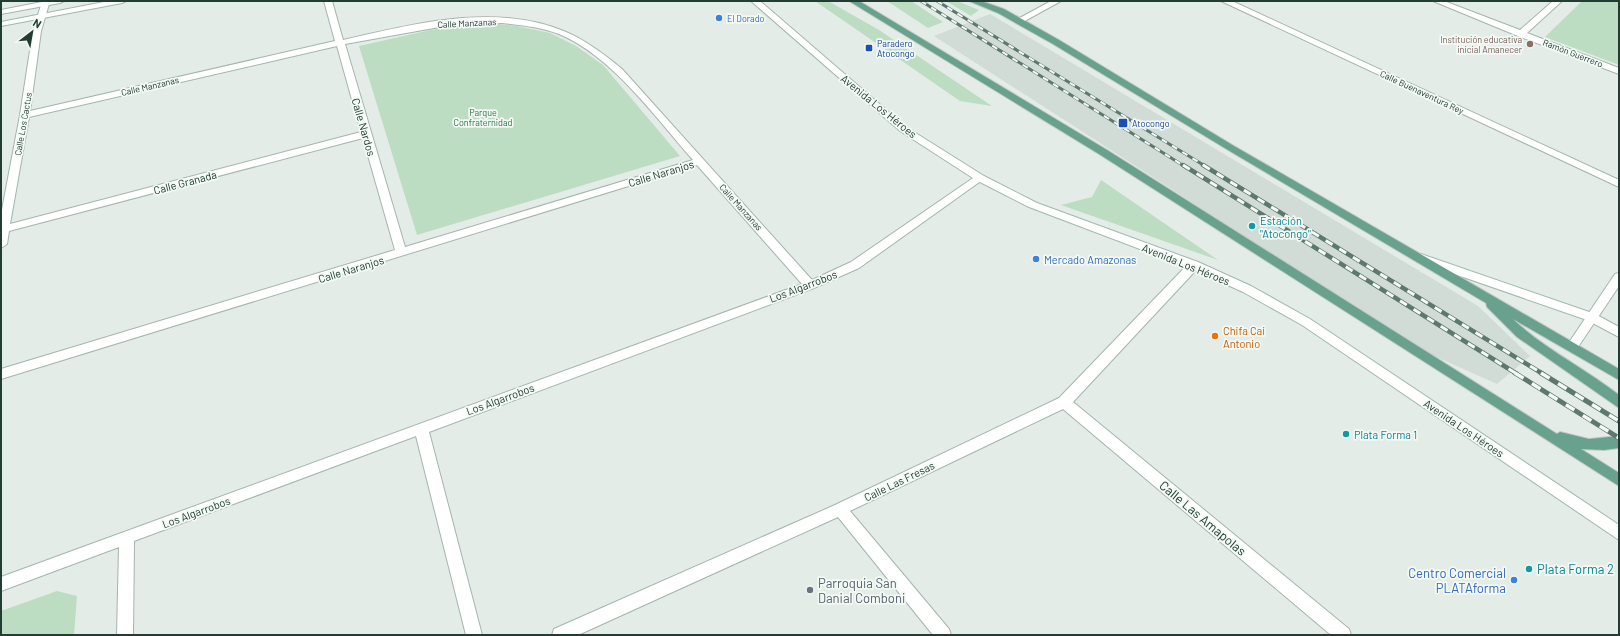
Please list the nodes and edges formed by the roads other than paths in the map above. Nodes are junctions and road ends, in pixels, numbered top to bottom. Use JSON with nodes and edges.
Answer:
{"nodes":[{"id":1,"x":60,"y":1,"type":"edge"},
{"id":2,"x":122,"y":1,"type":"edge"},
{"id":3,"x":328,"y":1,"type":"edge"},
{"id":4,"x":755,"y":1,"type":"edge"},
{"id":5,"x":853,"y":1,"type":"edge"},
{"id":6,"x":973,"y":1,"type":"edge"},
{"id":7,"x":984,"y":1,"type":"edge"},
{"id":8,"x":1057,"y":1,"type":"edge"},
{"id":9,"x":1224,"y":1,"type":"edge"},
{"id":10,"x":1437,"y":1,"type":"edge"},
{"id":11,"x":1558,"y":1,"type":"edge"},
{"id":12,"x":45,"y":4,"type":"junction"},
{"id":13,"x":1001,"y":11,"type":"junction"},
{"id":14,"x":1,"y":12,"type":"edge"},
{"id":15,"x":42,"y":16,"type":"junction"},
{"id":16,"x":1018,"y":21,"type":"junction"},
{"id":17,"x":1,"y":24,"type":"edge"},
{"id":18,"x":1521,"y":34,"type":"junction"},
{"id":19,"x":340,"y":42,"type":"junction"},
{"id":20,"x":1619,"y":71,"type":"edge"},
{"id":21,"x":25,"y":115,"type":"junction"},
{"id":22,"x":366,"y":134,"type":"junction"},
{"id":23,"x":700,"y":161,"type":"junction"},
{"id":24,"x":980,"y":178,"type":"junction"},
{"id":25,"x":1619,"y":184,"type":"edge"},
{"id":26,"x":4,"y":229,"type":"junction"},
{"id":27,"x":1,"y":244,"type":"edge"},
{"id":28,"x":402,"y":253,"type":"junction"},
{"id":29,"x":1421,"y":258,"type":"junction"},
{"id":30,"x":1194,"y":265,"type":"junction"},
{"id":31,"x":1619,"y":277,"type":"edge"},
{"id":32,"x":810,"y":285,"type":"junction"},
{"id":33,"x":1477,"y":291,"type":"junction"},
{"id":34,"x":1591,"y":317,"type":"junction"},
{"id":35,"x":1619,"y":332,"type":"edge"},
{"id":36,"x":1572,"y":347,"type":"junction"},
{"id":37,"x":1,"y":374,"type":"edge"},
{"id":38,"x":1619,"y":375,"type":"edge"},
{"id":39,"x":1064,"y":402,"type":"junction"},
{"id":40,"x":1619,"y":403,"type":"edge"},
{"id":41,"x":421,"y":428,"type":"junction"},
{"id":42,"x":1549,"y":436,"type":"junction"},
{"id":43,"x":1619,"y":442,"type":"edge"},
{"id":44,"x":1619,"y":480,"type":"edge"},
{"id":45,"x":840,"y":509,"type":"junction"},
{"id":46,"x":1619,"y":533,"type":"edge"},
{"id":47,"x":127,"y":538,"type":"junction"},
{"id":48,"x":1,"y":584,"type":"edge"},
{"id":49,"x":125,"y":635,"type":"edge"},
{"id":50,"x":474,"y":635,"type":"edge"},
{"id":51,"x":560,"y":635,"type":"edge"},
{"id":52,"x":943,"y":635,"type":"edge"},
{"id":53,"x":1343,"y":635,"type":"edge"}],
"edges":[{"from":1,"to":12,"type":"street"},
{"from":2,"to":15,"type":"street"},
{"from":3,"to":19,"type":"street","name":"Calle Nardos"},
{"from":4,"to":24,"type":"street","name":"Avenida Los Héroes"},
{"from":5,"to":42,"type":"main road"},
{"from":6,"to":13,"type":"main road"},
{"from":7,"to":13,"type":"main road"},
{"from":8,"to":16,"type":"street"},
{"from":9,"to":25,"type":"street","name":"Calle Buenaventura Rey"},
{"from":10,"to":18,"type":"street","name":"Ramón Guerrero"},
{"from":11,"to":18,"type":"street"},
{"from":12,"to":14,"type":"street"},
{"from":12,"to":15,"type":"street","name":"Calle Los Cactus"},
{"from":13,"to":16,"type":"main road"},
{"from":15,"to":17,"type":"street"},
{"from":15,"to":21,"type":"street","name":"Calle Los Cactus"},
{"from":16,"to":29,"type":"main road"},
{"from":18,"to":20,"type":"street","name":"Ramón Guerrero"},
{"from":19,"to":21,"type":"street","name":"Calle Manzanas"},
{"from":19,"to":22,"type":"street","name":"Calle Nardos"},
{"from":19,"to":23,"type":"street","name":"Calle Manzanas"},
{"from":21,"to":26,"type":"street","name":"Calle Los Cactus"},
{"from":22,"to":26,"type":"street","name":"Calle Granada"},
{"from":22,"to":28,"type":"street","name":"Calle Nardos"},
{"from":23,"to":28,"type":"street","name":"Calle Naranjos"},
{"from":23,"to":32,"type":"street","name":"Calle Manzanas"},
{"from":24,"to":30,"type":"street","name":"Avenida Los Héroes"},
{"from":24,"to":32,"type":"street","name":"Los Algarrobos"},
{"from":26,"to":27,"type":"street","name":"Calle Los Cactus"},
{"from":28,"to":37,"type":"street","name":"Calle Naranjos"},
{"from":29,"to":33,"type":"main road"},
{"from":29,"to":34,"type":"street"},
{"from":30,"to":39,"type":"street","name":"Calle Las Fresas"},
{"from":30,"to":46,"type":"street","name":"Avenida Los Héroes"},
{"from":31,"to":34,"type":"street"},
{"from":32,"to":41,"type":"street","name":"Los Algarrobos"},
{"from":33,"to":36,"type":"main road"},
{"from":33,"to":40,"type":"main road"},
{"from":34,"to":35,"type":"street"},
{"from":34,"to":36,"type":"street"},
{"from":36,"to":38,"type":"main road"},
{"from":39,"to":45,"type":"street","name":"Calle Las Fresas"},
{"from":39,"to":53,"type":"street","name":"Calle Las Amapolas"},
{"from":41,"to":47,"type":"street","name":"Los Algarrobos"},
{"from":41,"to":50,"type":"street"},
{"from":42,"to":43,"type":"main road"},
{"from":42,"to":44,"type":"main road"},
{"from":45,"to":51,"type":"street","name":"Calle Las Fresas"},
{"from":45,"to":52,"type":"street"},
{"from":47,"to":48,"type":"street","name":"Los Algarrobos"},
{"from":47,"to":49,"type":"street"}]}
